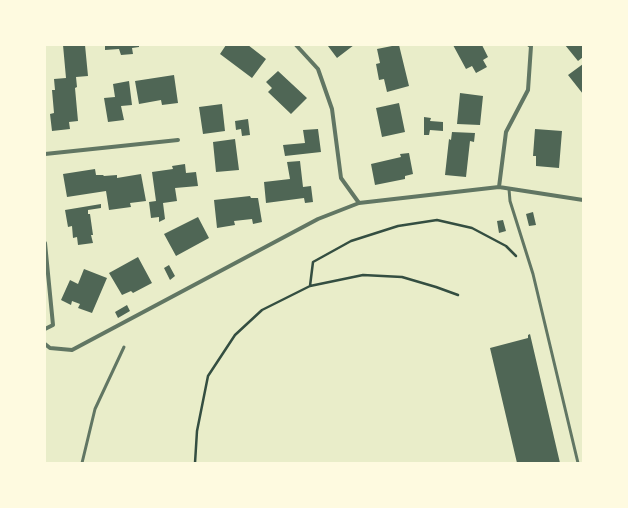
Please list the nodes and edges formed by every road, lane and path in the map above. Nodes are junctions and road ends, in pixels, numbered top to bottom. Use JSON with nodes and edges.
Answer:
{"nodes":[{"id":1,"x":296,"y":45,"type":"edge"},
{"id":2,"x":529,"y":45,"type":"edge"},
{"id":3,"x":178,"y":140,"type":"dead end"},
{"id":4,"x":45,"y":154,"type":"edge"},
{"id":5,"x":499,"y":187,"type":"junction"},
{"id":6,"x":509,"y":189,"type":"junction"},
{"id":7,"x":583,"y":200,"type":"edge"},
{"id":8,"x":359,"y":203,"type":"junction"},
{"id":9,"x":45,"y":243,"type":"edge"},
{"id":10,"x":517,"y":257,"type":"dead end"},
{"id":11,"x":310,"y":286,"type":"junction"},
{"id":12,"x":458,"y":295,"type":"dead end"},
{"id":13,"x":45,"y":329,"type":"edge"},
{"id":14,"x":45,"y":344,"type":"edge"},
{"id":15,"x":124,"y":347,"type":"dead end"},
{"id":16,"x":82,"y":463,"type":"edge"},
{"id":17,"x":195,"y":463,"type":"edge"},
{"id":18,"x":578,"y":463,"type":"edge"}],
"edges":[{"from":1,"to":8,"type":"street"},
{"from":2,"to":5,"type":"street"},
{"from":3,"to":4,"type":"street"},
{"from":5,"to":6,"type":"street"},
{"from":5,"to":8,"type":"street"},
{"from":6,"to":7,"type":"street"},
{"from":6,"to":18,"type":"lane"},
{"from":8,"to":14,"type":"street"},
{"from":9,"to":13,"type":"street"},
{"from":10,"to":11,"type":"path"},
{"from":11,"to":12,"type":"path"},
{"from":11,"to":17,"type":"path"},
{"from":15,"to":16,"type":"lane"}]}
